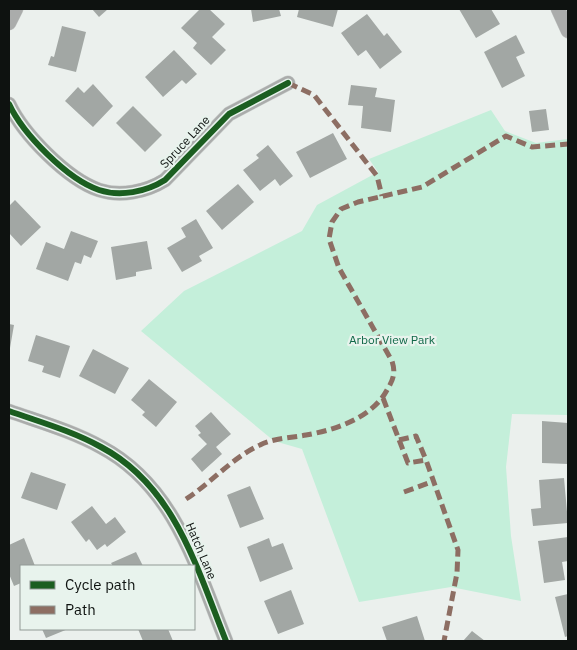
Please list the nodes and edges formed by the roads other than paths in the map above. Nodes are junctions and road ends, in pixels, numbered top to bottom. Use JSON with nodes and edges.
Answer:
{"nodes":[{"id":1,"x":16,"y":9,"type":"edge"},
{"id":2,"x":558,"y":9,"type":"edge"},
{"id":3,"x":9,"y":23,"type":"edge"},
{"id":4,"x":568,"y":31,"type":"edge"},
{"id":5,"x":288,"y":83,"type":"dead end"},
{"id":6,"x":9,"y":104,"type":"edge"},
{"id":7,"x":9,"y":411,"type":"edge"},
{"id":8,"x":226,"y":641,"type":"edge"}],
"edges":[{"from":1,"to":3,"type":"street"},
{"from":2,"to":4,"type":"street"},
{"from":5,"to":6,"type":"street","name":"Spruce Lane"},
{"from":7,"to":8,"type":"street","name":"Hatch Lane"}]}
